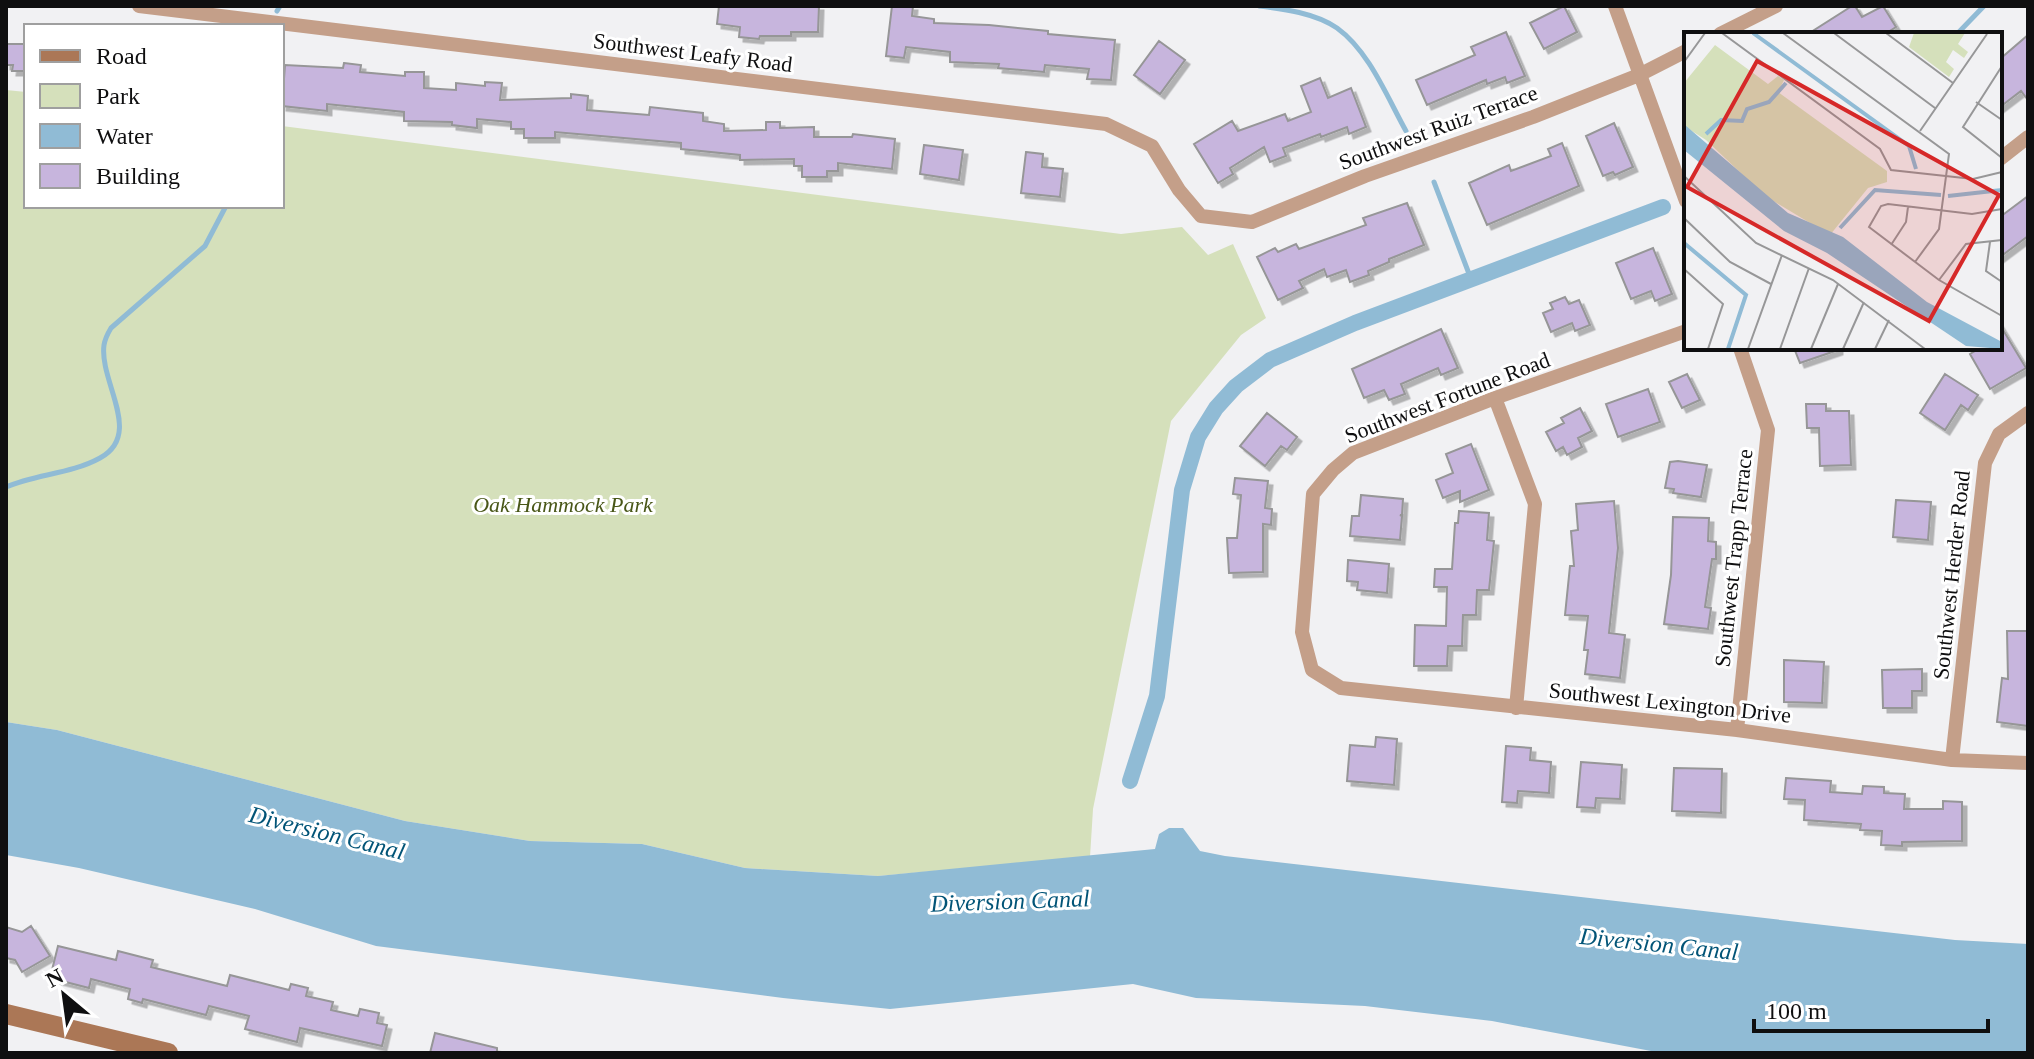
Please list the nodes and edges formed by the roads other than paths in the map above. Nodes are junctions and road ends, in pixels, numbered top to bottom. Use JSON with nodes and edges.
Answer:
{"nodes":[{"id":1,"x":139,"y":6,"type":"edge"},
{"id":2,"x":1615,"y":6,"type":"edge"},
{"id":3,"x":1776,"y":6,"type":"edge"},
{"id":4,"x":1724,"y":32,"type":"edge"},
{"id":5,"x":1684,"y":52,"type":"edge"},
{"id":6,"x":1639,"y":75,"type":"junction"},
{"id":7,"x":2028,"y":137,"type":"edge"},
{"id":8,"x":2002,"y":157,"type":"edge"},
{"id":9,"x":1684,"y":196,"type":"edge"},
{"id":10,"x":1201,"y":216,"type":"joint"},
{"id":11,"x":1684,"y":332,"type":"edge"},
{"id":12,"x":1741,"y":350,"type":"edge"},
{"id":13,"x":1495,"y":398,"type":"junction"},
{"id":14,"x":2028,"y":413,"type":"edge"},
{"id":15,"x":1312,"y":670,"type":"joint"},
{"id":16,"x":1516,"y":708,"type":"junction"},
{"id":17,"x":1737,"y":730,"type":"junction"},
{"id":18,"x":1952,"y":760,"type":"junction"},
{"id":19,"x":2028,"y":763,"type":"edge"},
{"id":20,"x":7,"y":1020,"type":"edge"},
{"id":21,"x":168,"y":1053,"type":"edge"}],
"edges":[{"from":1,"to":10,"type":"street","name":"Southwest Leafy Road"},
{"from":2,"to":6,"type":"street"},
{"from":3,"to":4,"type":"street"},
{"from":5,"to":6,"type":"street","name":"Southwest Ruiz Terrace"},
{"from":6,"to":9,"type":"street"},
{"from":6,"to":10,"type":"street","name":"Southwest Ruiz Terrace"},
{"from":7,"to":8,"type":"street"},
{"from":11,"to":13,"type":"street","name":"Southwest Fortune Road"},
{"from":12,"to":17,"type":"street","name":"Southwest Trapp Terrace"},
{"from":13,"to":15,"type":"street","name":"Southwest Fortune Road"},
{"from":13,"to":16,"type":"street"},
{"from":14,"to":18,"type":"street","name":"Southwest Herder Road"},
{"from":15,"to":16,"type":"street","name":"Southwest Lexington Drive"},
{"from":16,"to":17,"type":"street","name":"Southwest Lexington Drive"},
{"from":17,"to":18,"type":"street","name":"Southwest Lexington Drive"},
{"from":18,"to":19,"type":"street","name":"Southwest Lexington Drive"},
{"from":20,"to":21,"type":"street"}]}
